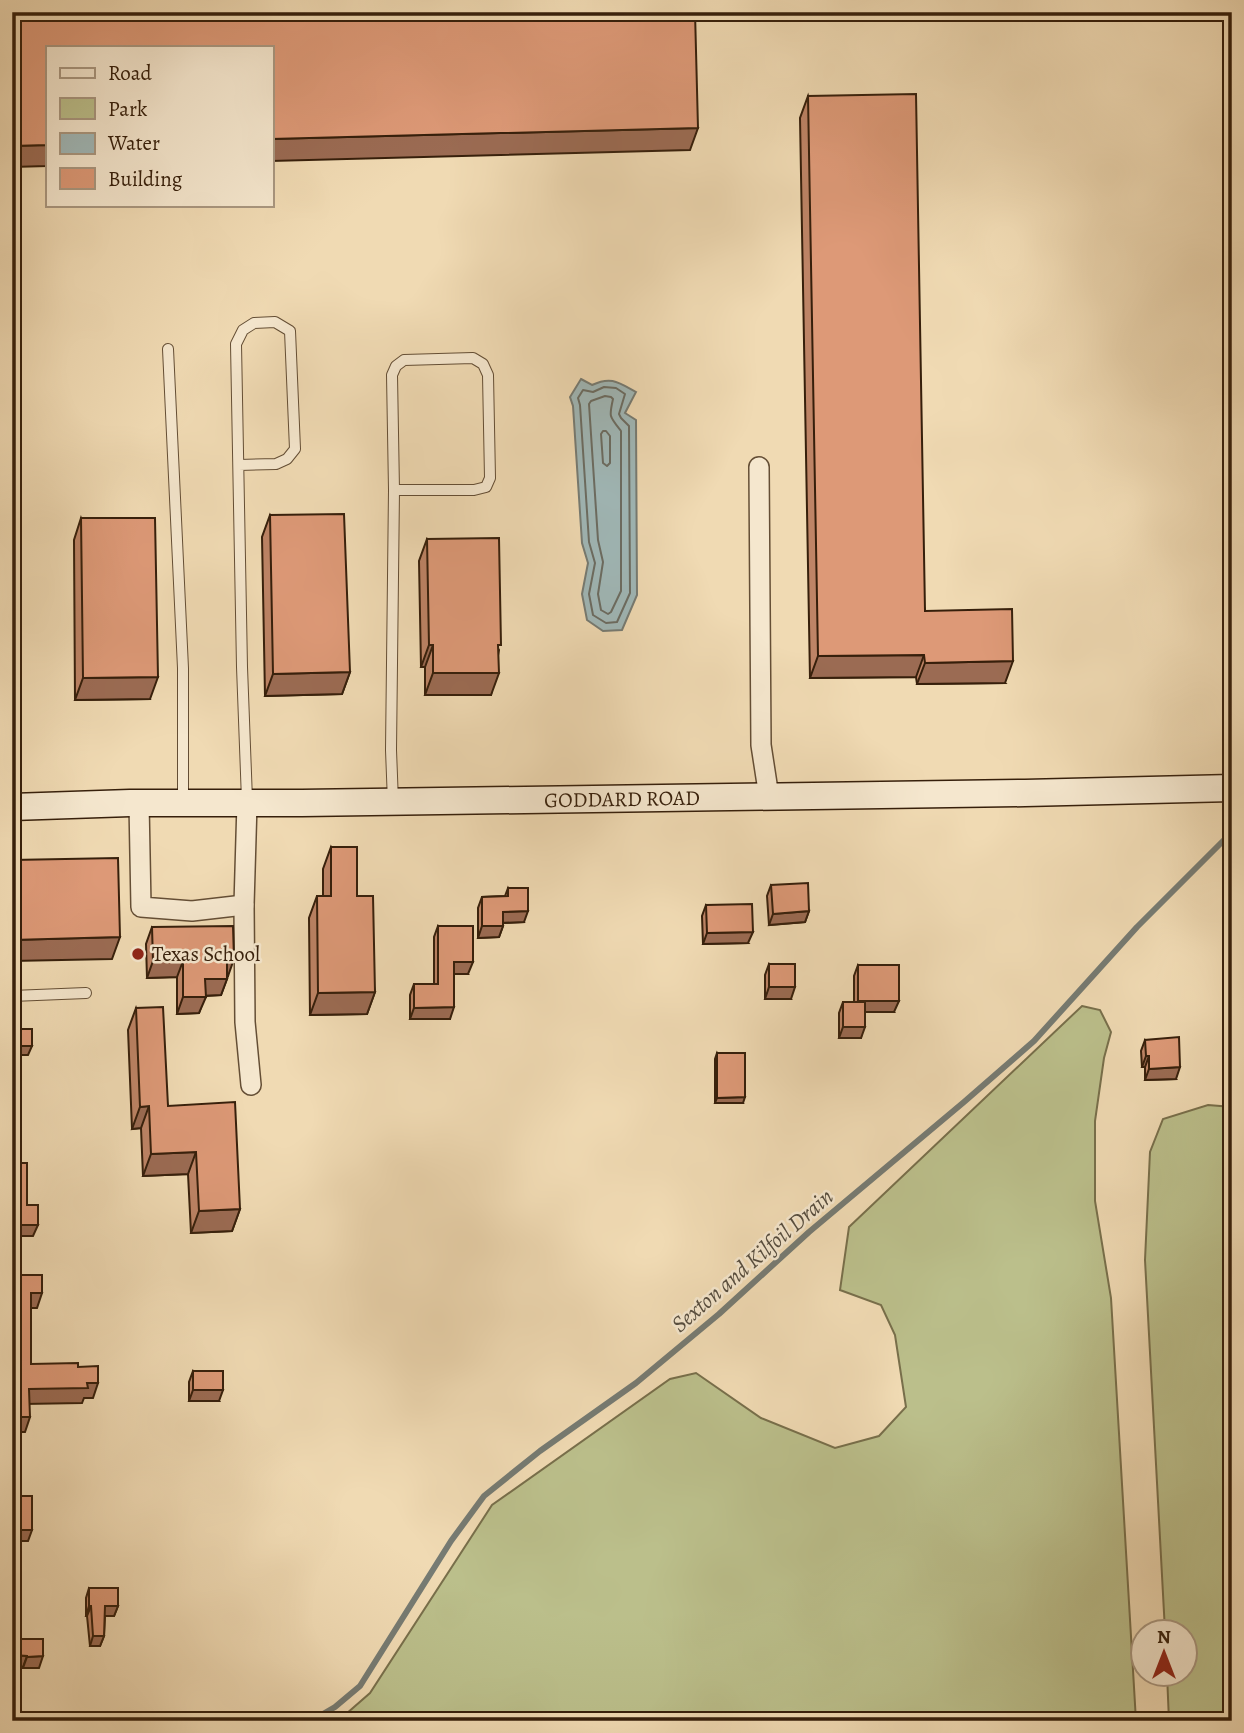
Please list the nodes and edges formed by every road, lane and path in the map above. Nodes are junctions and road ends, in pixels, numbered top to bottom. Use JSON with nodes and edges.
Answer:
{"nodes":[{"id":1,"x":168,"y":349,"type":"dead end"},
{"id":2,"x":239,"y":465,"type":"junction"},
{"id":3,"x":759,"y":467,"type":"dead end"},
{"id":4,"x":394,"y":490,"type":"junction"},
{"id":5,"x":1232,"y":788,"type":"edge"},
{"id":6,"x":769,"y":797,"type":"junction"},
{"id":7,"x":393,"y":802,"type":"junction"},
{"id":8,"x":139,"y":803,"type":"junction"},
{"id":9,"x":183,"y":803,"type":"junction"},
{"id":10,"x":247,"y":803,"type":"junction"},
{"id":11,"x":12,"y":807,"type":"edge"},
{"id":12,"x":244,"y":905,"type":"junction"},
{"id":13,"x":86,"y":993,"type":"dead end"},
{"id":14,"x":12,"y":996,"type":"edge"},
{"id":15,"x":251,"y":1085,"type":"dead end"}],
"edges":[{"from":1,"to":9,"type":"lane"},
{"from":2,"to":2,"type":"lane"},
{"from":2,"to":10,"type":"lane"},
{"from":3,"to":6,"type":"street"},
{"from":4,"to":4,"type":"lane"},
{"from":4,"to":7,"type":"lane"},
{"from":5,"to":6,"type":"main road","name":"GODDARD ROAD"},
{"from":6,"to":7,"type":"main road","name":"GODDARD ROAD"},
{"from":7,"to":10,"type":"main road","name":"GODDARD ROAD"},
{"from":8,"to":9,"type":"main road","name":"GODDARD ROAD"},
{"from":8,"to":11,"type":"main road","name":"GODDARD ROAD"},
{"from":8,"to":12,"type":"street"},
{"from":9,"to":10,"type":"main road","name":"GODDARD ROAD"},
{"from":10,"to":12,"type":"street"},
{"from":12,"to":15,"type":"street"},
{"from":13,"to":14,"type":"lane"}]}
